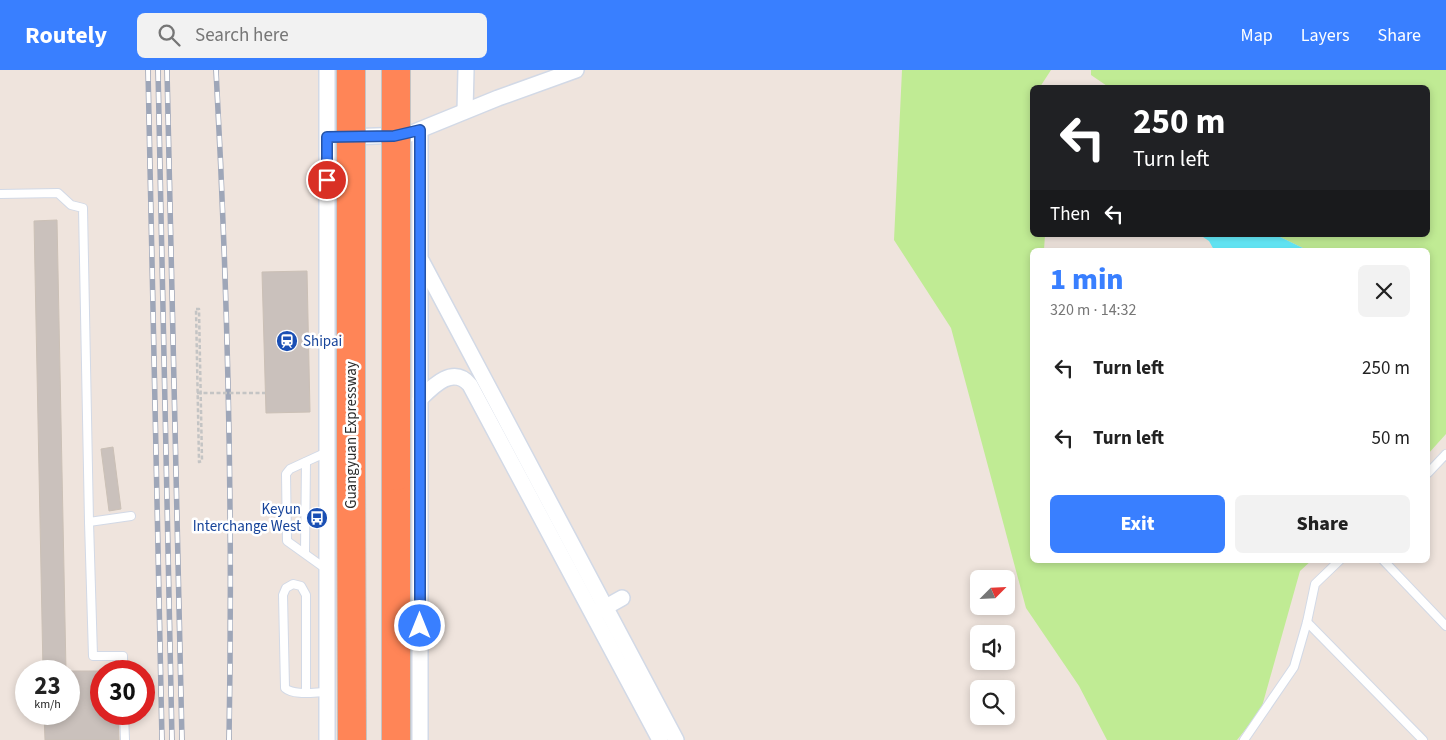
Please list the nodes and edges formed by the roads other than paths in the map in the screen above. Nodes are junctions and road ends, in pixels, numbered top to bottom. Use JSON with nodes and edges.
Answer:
{"nodes":[{"id":1,"x":327,"y":70,"type":"edge"},
{"id":2,"x":351,"y":70,"type":"edge"},
{"id":3,"x":396,"y":70,"type":"edge"},
{"id":4,"x":466,"y":70,"type":"edge"},
{"id":5,"x":576,"y":70,"type":"edge"},
{"id":6,"x":465,"y":111,"type":"junction"},
{"id":7,"x":420,"y":130,"type":"junction"},
{"id":8,"x":327,"y":137,"type":"junction"},
{"id":9,"x":0,"y":194,"type":"edge"},
{"id":10,"x":420,"y":259,"type":"junction"},
{"id":11,"x":420,"y":398,"type":"junction"},
{"id":12,"x":327,"y":452,"type":"junction"},
{"id":13,"x":1446,"y":454,"type":"edge"},
{"id":14,"x":306,"y":462,"type":"junction"},
{"id":15,"x":1430,"y":471,"type":"edge"},
{"id":16,"x":131,"y":516,"type":"dead end"},
{"id":17,"x":89,"y":522,"type":"junction"},
{"id":18,"x":305,"y":553,"type":"junction"},
{"id":19,"x":1337,"y":563,"type":"edge"},
{"id":20,"x":1386,"y":563,"type":"edge"},
{"id":21,"x":327,"y":570,"type":"junction"},
{"id":22,"x":622,"y":598,"type":"dead end"},
{"id":23,"x":598,"y":611,"type":"junction"},
{"id":24,"x":1307,"y":622,"type":"junction"},
{"id":25,"x":1446,"y":626,"type":"edge"},
{"id":26,"x":123,"y":660,"type":"edge"},
{"id":27,"x":306,"y":692,"type":"junction"},
{"id":28,"x":327,"y":692,"type":"junction"},
{"id":29,"x":124,"y":725,"type":"edge"},
{"id":30,"x":125,"y":740,"type":"edge"},
{"id":31,"x":327,"y":740,"type":"edge"},
{"id":32,"x":352,"y":740,"type":"edge"},
{"id":33,"x":396,"y":740,"type":"edge"},
{"id":34,"x":420,"y":740,"type":"edge"},
{"id":35,"x":660,"y":740,"type":"edge"},
{"id":36,"x":676,"y":740,"type":"edge"},
{"id":37,"x":1244,"y":740,"type":"edge"},
{"id":38,"x":1423,"y":740,"type":"edge"}],
"edges":[{"from":1,"to":8,"type":"street"},
{"from":2,"to":32,"type":"highway","name":"Guangyuan Expressway","bridge":true},
{"from":3,"to":33,"type":"highway","bridge":true},
{"from":4,"to":6,"type":"street"},
{"from":5,"to":6,"type":"street"},
{"from":6,"to":7,"type":"street"},
{"from":7,"to":8,"type":"street"},
{"from":7,"to":10,"type":"street"},
{"from":8,"to":12,"type":"street"},
{"from":9,"to":17,"type":"lane"},
{"from":10,"to":11,"type":"street"},
{"from":10,"to":23,"type":"street"},
{"from":11,"to":23,"type":"street"},
{"from":11,"to":34,"type":"street"},
{"from":12,"to":14,"type":"lane"},
{"from":12,"to":21,"type":"street"},
{"from":13,"to":15,"type":"lane"},
{"from":14,"to":18,"type":"lane"},
{"from":14,"to":18,"type":"lane"},
{"from":16,"to":17,"type":"lane"},
{"from":17,"to":26,"type":"lane"},
{"from":18,"to":21,"type":"lane"},
{"from":19,"to":24,"type":"lane"},
{"from":20,"to":25,"type":"lane"},
{"from":21,"to":28,"type":"street"},
{"from":22,"to":23,"type":"street"},
{"from":23,"to":35,"type":"street"},
{"from":23,"to":36,"type":"street"},
{"from":24,"to":37,"type":"lane"},
{"from":24,"to":38,"type":"lane"},
{"from":27,"to":27,"type":"lane"},
{"from":27,"to":28,"type":"lane"},
{"from":28,"to":31,"type":"street"},
{"from":29,"to":30,"type":"lane"}]}
